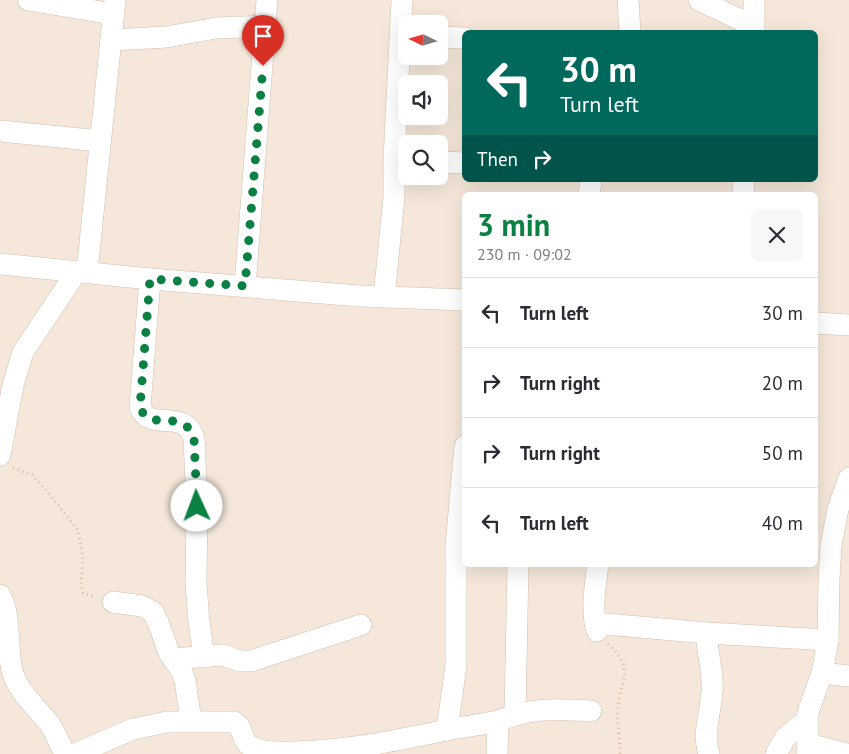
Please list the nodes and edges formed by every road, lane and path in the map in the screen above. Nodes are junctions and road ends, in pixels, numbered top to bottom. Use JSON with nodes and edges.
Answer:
{"nodes":[{"id":1,"x":28,"y":0,"type":"edge"},
{"id":2,"x":267,"y":0,"type":"edge"},
{"id":3,"x":402,"y":0,"type":"edge"},
{"id":4,"x":628,"y":0,"type":"edge"},
{"id":5,"x":699,"y":0,"type":"edge"},
{"id":6,"x":754,"y":0,"type":"edge"},
{"id":7,"x":114,"y":7,"type":"edge"},
{"id":8,"x":403,"y":15,"type":"edge"},
{"id":9,"x":266,"y":26,"type":"junction"},
{"id":10,"x":753,"y":29,"type":"edge"},
{"id":11,"x":630,"y":30,"type":"edge"},
{"id":12,"x":448,"y":37,"type":"edge"},
{"id":13,"x":462,"y":38,"type":"edge"},
{"id":14,"x":111,"y":40,"type":"junction"},
{"id":15,"x":403,"y":65,"type":"edge"},
{"id":16,"x":0,"y":131,"type":"edge"},
{"id":17,"x":401,"y":135,"type":"edge"},
{"id":18,"x":100,"y":142,"type":"junction"},
{"id":19,"x":448,"y":162,"type":"edge"},
{"id":20,"x":462,"y":163,"type":"edge"},
{"id":21,"x":398,"y":172,"type":"edge"},
{"id":22,"x":0,"y":264,"type":"edge"},
{"id":23,"x":82,"y":272,"type":"junction"},
{"id":24,"x":150,"y":279,"type":"junction"},
{"id":25,"x":245,"y":286,"type":"junction"},
{"id":26,"x":384,"y":297,"type":"junction"},
{"id":27,"x":462,"y":300,"type":"edge"},
{"id":28,"x":818,"y":323,"type":"edge"},
{"id":29,"x":849,"y":325,"type":"edge"},
{"id":30,"x":2,"y":454,"type":"edge"},
{"id":31,"x":849,"y":478,"type":"edge"},
{"id":32,"x":462,"y":523,"type":"edge"},
{"id":33,"x":461,"y":546,"type":"edge"},
{"id":34,"x":518,"y":567,"type":"edge"},
{"id":35,"x":598,"y":567,"type":"edge"},
{"id":36,"x":0,"y":594,"type":"edge"},
{"id":37,"x":113,"y":602,"type":"joint"},
{"id":38,"x":361,"y":625,"type":"dead end"},
{"id":39,"x":596,"y":627,"type":"junction"},
{"id":40,"x":707,"y":633,"type":"junction"},
{"id":41,"x":828,"y":640,"type":"junction"},
{"id":42,"x":204,"y":656,"type":"junction"},
{"id":43,"x":173,"y":659,"type":"junction"},
{"id":44,"x":822,"y":673,"type":"junction"},
{"id":45,"x":849,"y":676,"type":"edge"},
{"id":46,"x":591,"y":711,"type":"dead end"},
{"id":47,"x":507,"y":718,"type":"junction"},
{"id":48,"x":807,"y":720,"type":"junction"},
{"id":49,"x":191,"y":721,"type":"junction"},
{"id":50,"x":447,"y":730,"type":"junction"},
{"id":51,"x":808,"y":749,"type":"edge"},
{"id":52,"x":65,"y":754,"type":"edge"},
{"id":53,"x":75,"y":754,"type":"edge"},
{"id":54,"x":497,"y":754,"type":"edge"},
{"id":55,"x":620,"y":754,"type":"edge"},
{"id":56,"x":709,"y":754,"type":"edge"},
{"id":57,"x":776,"y":754,"type":"edge"},
{"id":58,"x":847,"y":754,"type":"edge"}],
"edges":[{"from":1,"to":7,"type":"street"},
{"from":2,"to":9,"type":"street"},
{"from":3,"to":8,"type":"street"},
{"from":4,"to":11,"type":"street"},
{"from":5,"to":10,"type":"street"},
{"from":6,"to":10,"type":"street"},
{"from":7,"to":14,"type":"street"},
{"from":9,"to":14,"type":"street"},
{"from":9,"to":25,"type":"street"},
{"from":12,"to":13,"type":"street"},
{"from":14,"to":18,"type":"street"},
{"from":15,"to":17,"type":"street"},
{"from":16,"to":18,"type":"street"},
{"from":18,"to":23,"type":"street"},
{"from":19,"to":20,"type":"street"},
{"from":21,"to":26,"type":"street"},
{"from":22,"to":23,"type":"street"},
{"from":23,"to":24,"type":"street"},
{"from":23,"to":30,"type":"street"},
{"from":24,"to":25,"type":"street"},
{"from":24,"to":42,"type":"street"},
{"from":25,"to":26,"type":"street"},
{"from":26,"to":27,"type":"street"},
{"from":28,"to":29,"type":"street"},
{"from":30,"to":37,"type":"path"},
{"from":31,"to":41,"type":"street"},
{"from":32,"to":33,"type":"street"},
{"from":33,"to":50,"type":"street"},
{"from":34,"to":47,"type":"street"},
{"from":35,"to":39,"type":"street"},
{"from":36,"to":52,"type":"street"},
{"from":37,"to":43,"type":"street"},
{"from":38,"to":42,"type":"street"},
{"from":39,"to":40,"type":"street"},
{"from":39,"to":55,"type":"path"},
{"from":40,"to":41,"type":"street"},
{"from":40,"to":56,"type":"street"},
{"from":41,"to":44,"type":"street"},
{"from":42,"to":43,"type":"street"},
{"from":43,"to":49,"type":"street"},
{"from":44,"to":45,"type":"street"},
{"from":44,"to":48,"type":"street"},
{"from":46,"to":47,"type":"street"},
{"from":47,"to":50,"type":"street"},
{"from":47,"to":54,"type":"street"},
{"from":48,"to":51,"type":"street"},
{"from":48,"to":57,"type":"street"},
{"from":49,"to":50,"type":"street"},
{"from":49,"to":53,"type":"street"},
{"from":51,"to":58,"type":"street"}]}
